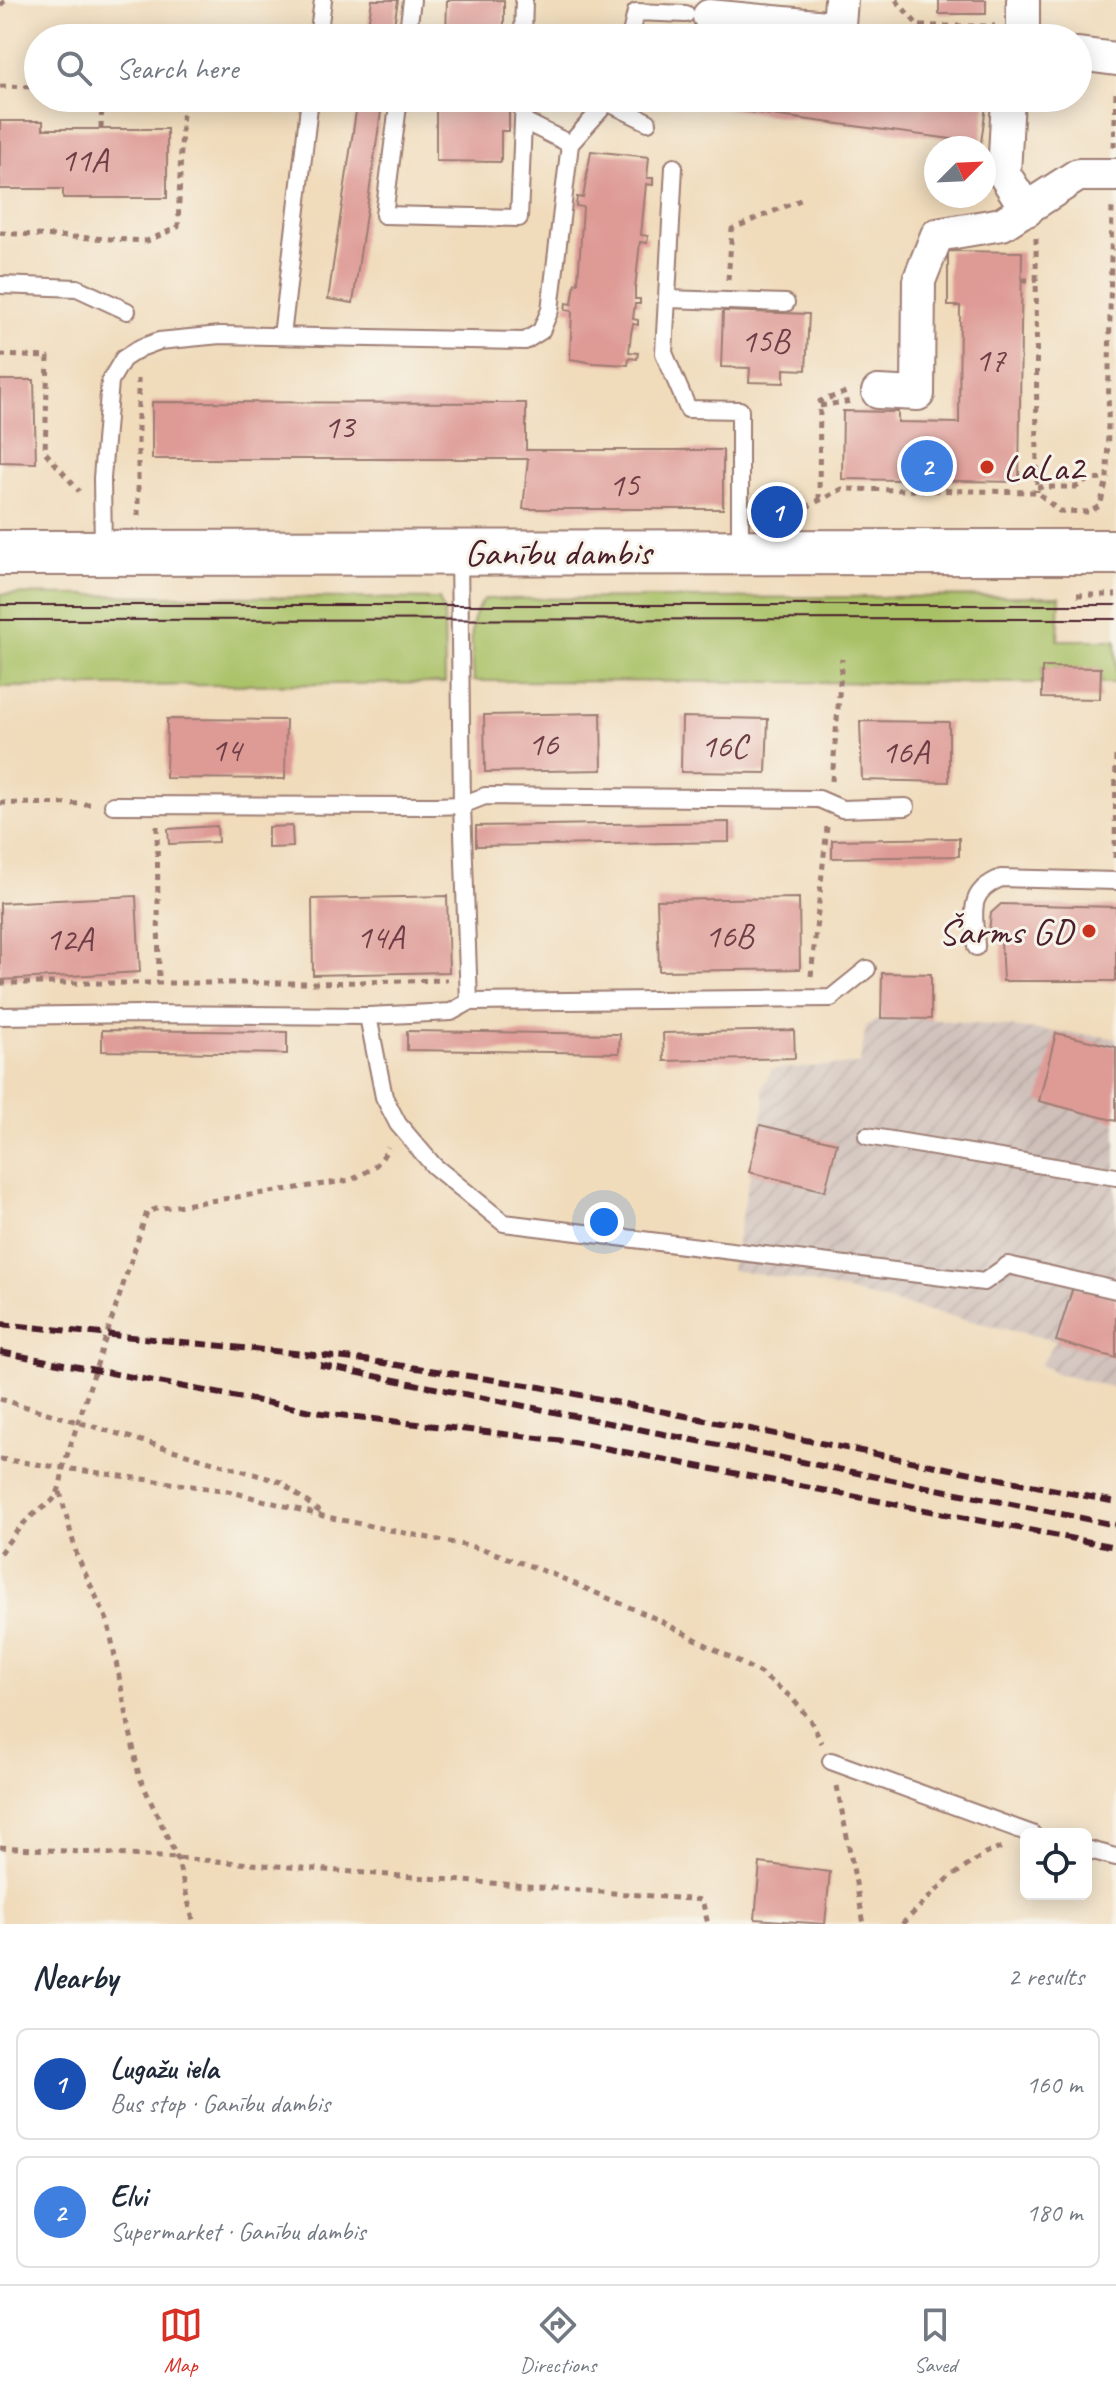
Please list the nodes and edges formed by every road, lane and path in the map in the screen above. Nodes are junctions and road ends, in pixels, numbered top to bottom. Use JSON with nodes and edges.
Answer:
{"nodes":[{"id":1,"x":6,"y":0,"type":"edge"},
{"id":2,"x":323,"y":0,"type":"edge"},
{"id":3,"x":412,"y":0,"type":"edge"},
{"id":4,"x":524,"y":0,"type":"edge"},
{"id":5,"x":841,"y":0,"type":"edge"},
{"id":6,"x":896,"y":0,"type":"edge"},
{"id":7,"x":0,"y":5,"type":"edge"},
{"id":8,"x":697,"y":15,"type":"joint"},
{"id":9,"x":1023,"y":22,"type":"edge"},
{"id":10,"x":320,"y":24,"type":"edge"},
{"id":11,"x":409,"y":24,"type":"edge"},
{"id":12,"x":523,"y":24,"type":"edge"},
{"id":13,"x":633,"y":24,"type":"edge"},
{"id":14,"x":794,"y":24,"type":"edge"},
{"id":15,"x":839,"y":24,"type":"edge"},
{"id":16,"x":918,"y":24,"type":"edge"},
{"id":17,"x":972,"y":24,"type":"edge"},
{"id":18,"x":1092,"y":56,"type":"edge"},
{"id":19,"x":1116,"y":59,"type":"edge"},
{"id":20,"x":0,"y":86,"type":"edge"},
{"id":21,"x":24,"y":87,"type":"edge"},
{"id":22,"x":1116,"y":92,"type":"edge"},
{"id":23,"x":102,"y":112,"type":"edge"},
{"id":24,"x":182,"y":112,"type":"edge"},
{"id":25,"x":308,"y":112,"type":"edge"},
{"id":26,"x":397,"y":112,"type":"edge"},
{"id":27,"x":524,"y":112,"type":"edge"},
{"id":28,"x":598,"y":112,"type":"edge"},
{"id":29,"x":630,"y":112,"type":"edge"},
{"id":30,"x":1005,"y":112,"type":"edge"},
{"id":31,"x":524,"y":121,"type":"junction"},
{"id":32,"x":648,"y":122,"type":"dead end"},
{"id":33,"x":101,"y":129,"type":"dead end"},
{"id":34,"x":570,"y":144,"type":"junction"},
{"id":35,"x":996,"y":162,"type":"edge"},
{"id":36,"x":674,"y":167,"type":"dead end"},
{"id":37,"x":996,"y":173,"type":"edge"},
{"id":38,"x":996,"y":175,"type":"edge"},
{"id":39,"x":1078,"y":175,"type":"junction"},
{"id":40,"x":1114,"y":175,"type":"edge"},
{"id":41,"x":805,"y":198,"type":"dead end"},
{"id":42,"x":1027,"y":210,"type":"junction"},
{"id":43,"x":0,"y":233,"type":"edge"},
{"id":44,"x":1022,"y":280,"type":"dead end"},
{"id":45,"x":1037,"y":280,"type":"junction"},
{"id":46,"x":0,"y":285,"type":"edge"},
{"id":47,"x":667,"y":299,"type":"junction"},
{"id":48,"x":727,"y":301,"type":"junction"},
{"id":49,"x":786,"y":303,"type":"dead end"},
{"id":50,"x":127,"y":311,"type":"dead end"},
{"id":51,"x":282,"y":336,"type":"junction"},
{"id":52,"x":0,"y":355,"type":"edge"},
{"id":53,"x":138,"y":379,"type":"dead end"},
{"id":54,"x":878,"y":392,"type":"dead end"},
{"id":55,"x":843,"y":393,"type":"dead end"},
{"id":56,"x":1107,"y":479,"type":"junction"},
{"id":57,"x":1037,"y":489,"type":"junction"},
{"id":58,"x":102,"y":493,"type":"junction"},
{"id":59,"x":819,"y":500,"type":"junction"},
{"id":60,"x":138,"y":517,"type":"junction"},
{"id":61,"x":154,"y":517,"type":"dead end"},
{"id":62,"x":739,"y":532,"type":"junction"},
{"id":63,"x":102,"y":534,"type":"junction"},
{"id":64,"x":459,"y":552,"type":"junction"},
{"id":65,"x":1116,"y":552,"type":"edge"},
{"id":66,"x":0,"y":553,"type":"edge"},
{"id":67,"x":1077,"y":595,"type":"dead end"},
{"id":68,"x":1116,"y":595,"type":"edge"},
{"id":69,"x":1116,"y":751,"type":"edge"},
{"id":70,"x":0,"y":803,"type":"edge"},
{"id":71,"x":113,"y":805,"type":"joint"},
{"id":72,"x":157,"y":805,"type":"junction"},
{"id":73,"x":462,"y":805,"type":"junction"},
{"id":74,"x":906,"y":807,"type":"dead end"},
{"id":75,"x":1116,"y":881,"type":"edge"},
{"id":76,"x":976,"y":947,"type":"dead end"},
{"id":77,"x":867,"y":969,"type":"dead end"},
{"id":78,"x":468,"y":979,"type":"junction"},
{"id":79,"x":159,"y":981,"type":"junction"},
{"id":80,"x":0,"y":983,"type":"edge"},
{"id":81,"x":469,"y":1002,"type":"junction"},
{"id":82,"x":0,"y":1016,"type":"edge"},
{"id":83,"x":368,"y":1016,"type":"junction"},
{"id":84,"x":398,"y":1124,"type":"junction"},
{"id":85,"x":867,"y":1136,"type":"dead end"},
{"id":86,"x":1116,"y":1177,"type":"edge"},
{"id":87,"x":1116,"y":1290,"type":"edge"},
{"id":88,"x":0,"y":1399,"type":"edge"},
{"id":89,"x":0,"y":1459,"type":"edge"},
{"id":90,"x":63,"y":1468,"type":"junction"},
{"id":91,"x":60,"y":1491,"type":"junction"},
{"id":92,"x":327,"y":1517,"type":"junction"},
{"id":93,"x":0,"y":1553,"type":"edge"},
{"id":94,"x":831,"y":1761,"type":"junction"},
{"id":95,"x":1020,"y":1830,"type":"edge"},
{"id":96,"x":1012,"y":1843,"type":"dead end"},
{"id":97,"x":0,"y":1847,"type":"edge"},
{"id":98,"x":1092,"y":1851,"type":"edge"},
{"id":99,"x":1116,"y":1857,"type":"edge"},
{"id":100,"x":177,"y":1858,"type":"junction"},
{"id":101,"x":194,"y":1924,"type":"edge"},
{"id":102,"x":708,"y":1924,"type":"edge"},
{"id":103,"x":864,"y":1924,"type":"edge"},
{"id":104,"x":902,"y":1924,"type":"edge"}],
"edges":[{"from":1,"to":7,"type":"path"},
{"from":2,"to":10,"type":"lane"},
{"from":3,"to":11,"type":"lane"},
{"from":4,"to":12,"type":"lane"},
{"from":5,"to":15,"type":"street"},
{"from":6,"to":16,"type":"path"},
{"from":8,"to":13,"type":"lane"},
{"from":8,"to":14,"type":"street"},
{"from":9,"to":17,"type":"path"},
{"from":18,"to":19,"type":"street"},
{"from":20,"to":21,"type":"path"},
{"from":22,"to":40,"type":"path"},
{"from":23,"to":33,"type":"path"},
{"from":24,"to":43,"type":"path"},
{"from":25,"to":51,"type":"lane"},
{"from":26,"to":31,"type":"lane"},
{"from":27,"to":31,"type":"lane"},
{"from":28,"to":34,"type":"lane"},
{"from":29,"to":32,"type":"lane"},
{"from":30,"to":35,"type":"street"},
{"from":31,"to":34,"type":"lane"},
{"from":34,"to":51,"type":"lane"},
{"from":36,"to":47,"type":"lane"},
{"from":37,"to":39,"type":"street"},
{"from":38,"to":42,"type":"street"},
{"from":39,"to":40,"type":"street"},
{"from":39,"to":42,"type":"street"},
{"from":40,"to":56,"type":"path"},
{"from":41,"to":48,"type":"path"},
{"from":42,"to":45,"type":"path"},
{"from":42,"to":54,"type":"street"},
{"from":44,"to":45,"type":"path"},
{"from":45,"to":57,"type":"path"},
{"from":46,"to":50,"type":"lane"},
{"from":47,"to":48,"type":"lane"},
{"from":47,"to":62,"type":"lane"},
{"from":48,"to":49,"type":"lane"},
{"from":51,"to":58,"type":"lane"},
{"from":52,"to":58,"type":"path"},
{"from":53,"to":60,"type":"path"},
{"from":55,"to":59,"type":"path"},
{"from":56,"to":57,"type":"path"},
{"from":56,"to":57,"type":"path"},
{"from":57,"to":59,"type":"path"},
{"from":58,"to":63,"type":"lane"},
{"from":59,"to":62,"type":"path"},
{"from":60,"to":61,"type":"path"},
{"from":60,"to":63,"type":"path"},
{"from":62,"to":64,"type":"main road","name":"Ganību dambis"},
{"from":62,"to":65,"type":"main road","name":"Ganību dambis"},
{"from":63,"to":64,"type":"main road","name":"Ganību dambis"},
{"from":63,"to":66,"type":"main road","name":"Ganību dambis"},
{"from":64,"to":73,"type":"lane"},
{"from":67,"to":68,"type":"path"},
{"from":69,"to":75,"type":"path"},
{"from":70,"to":71,"type":"path"},
{"from":71,"to":72,"type":"lane"},
{"from":72,"to":73,"type":"lane"},
{"from":72,"to":79,"type":"path"},
{"from":73,"to":74,"type":"lane"},
{"from":73,"to":78,"type":"lane"},
{"from":75,"to":76,"type":"lane"},
{"from":77,"to":81,"type":"lane"},
{"from":78,"to":79,"type":"path"},
{"from":78,"to":81,"type":"lane"},
{"from":79,"to":80,"type":"path"},
{"from":81,"to":83,"type":"lane"},
{"from":82,"to":83,"type":"lane"},
{"from":83,"to":84,"type":"lane"},
{"from":84,"to":87,"type":"lane"},
{"from":84,"to":90,"type":"path"},
{"from":85,"to":86,"type":"lane"},
{"from":88,"to":92,"type":"path"},
{"from":89,"to":90,"type":"path"},
{"from":90,"to":91,"type":"path"},
{"from":90,"to":92,"type":"path"},
{"from":91,"to":93,"type":"path"},
{"from":91,"to":100,"type":"path"},
{"from":92,"to":94,"type":"path"},
{"from":94,"to":95,"type":"lane"},
{"from":94,"to":103,"type":"path"},
{"from":96,"to":104,"type":"path"},
{"from":97,"to":100,"type":"path"},
{"from":98,"to":99,"type":"lane"},
{"from":100,"to":101,"type":"path"},
{"from":100,"to":102,"type":"path"}]}
